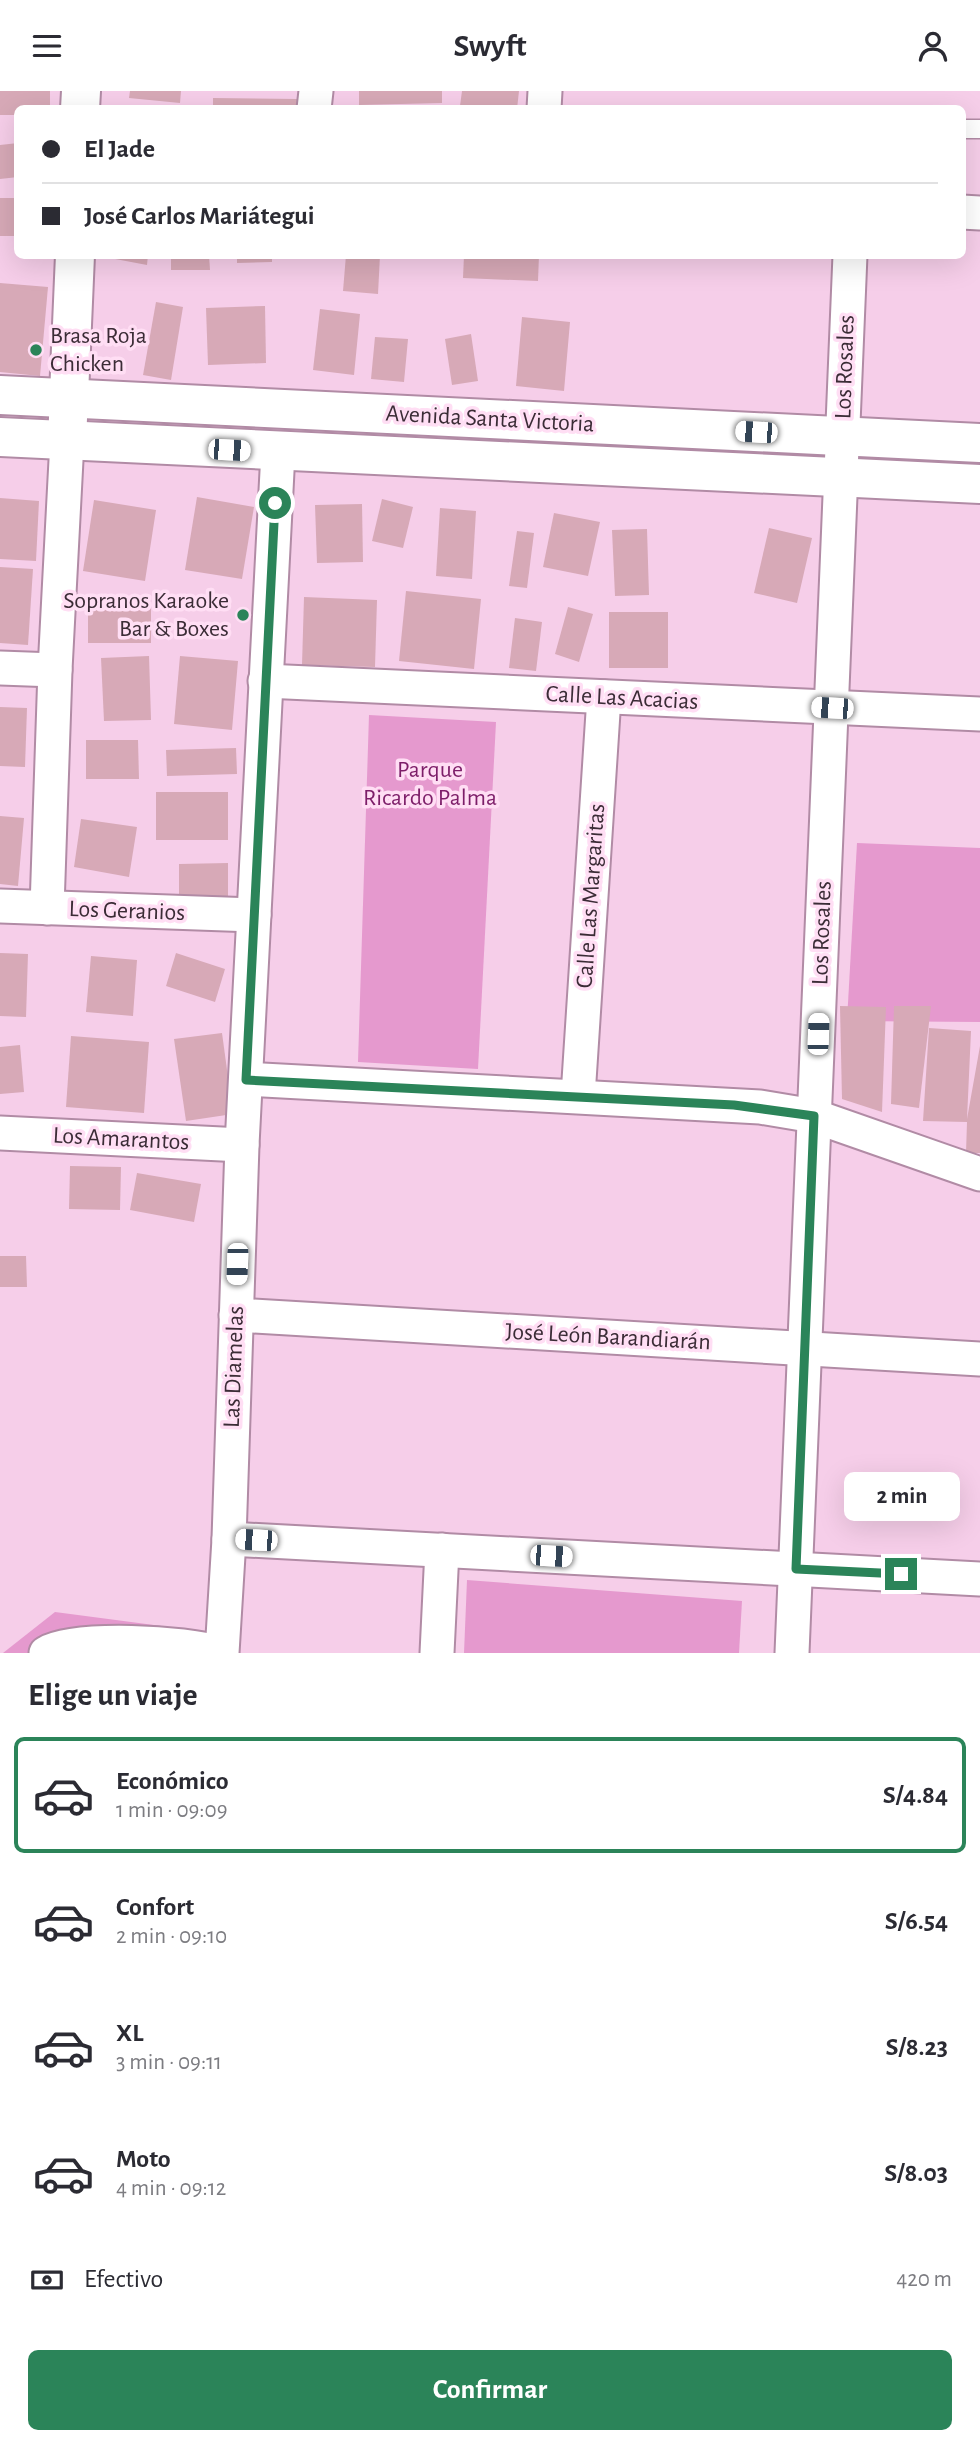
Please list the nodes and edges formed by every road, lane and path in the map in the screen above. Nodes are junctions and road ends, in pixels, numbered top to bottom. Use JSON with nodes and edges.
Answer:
{"nodes":[{"id":1,"x":75,"y":259,"type":"edge"},
{"id":2,"x":850,"y":259,"type":"edge"},
{"id":3,"x":0,"y":395,"type":"edge"},
{"id":4,"x":70,"y":398,"type":"junction"},
{"id":5,"x":842,"y":436,"type":"junction"},
{"id":6,"x":0,"y":437,"type":"edge"},
{"id":7,"x":67,"y":440,"type":"junction"},
{"id":8,"x":980,"y":443,"type":"edge"},
{"id":9,"x":278,"y":452,"type":"junction"},
{"id":10,"x":841,"y":478,"type":"junction"},
{"id":11,"x":980,"y":484,"type":"edge"},
{"id":12,"x":0,"y":668,"type":"edge"},
{"id":13,"x":55,"y":670,"type":"junction"},
{"id":14,"x":265,"y":681,"type":"junction"},
{"id":15,"x":604,"y":697,"type":"junction"},
{"id":16,"x":832,"y":708,"type":"junction"},
{"id":17,"x":980,"y":714,"type":"edge"},
{"id":18,"x":0,"y":906,"type":"edge"},
{"id":19,"x":47,"y":908,"type":"junction"},
{"id":20,"x":254,"y":915,"type":"junction"},
{"id":21,"x":246,"y":1080,"type":"junction"},
{"id":22,"x":578,"y":1095,"type":"junction"},
{"id":23,"x":814,"y":1116,"type":"junction"},
{"id":24,"x":0,"y":1133,"type":"edge"},
{"id":25,"x":242,"y":1145,"type":"junction"},
{"id":26,"x":980,"y":1174,"type":"edge"},
{"id":27,"x":236,"y":1315,"type":"junction"},
{"id":28,"x":805,"y":1348,"type":"junction"},
{"id":29,"x":980,"y":1359,"type":"edge"},
{"id":30,"x":229,"y":1539,"type":"junction"},
{"id":31,"x":442,"y":1550,"type":"junction"},
{"id":32,"x":796,"y":1569,"type":"junction"},
{"id":33,"x":980,"y":1579,"type":"edge"},
{"id":34,"x":46,"y":1653,"type":"edge"},
{"id":35,"x":220,"y":1653,"type":"edge"},
{"id":36,"x":437,"y":1653,"type":"edge"},
{"id":37,"x":792,"y":1653,"type":"edge"}],
"edges":[{"from":1,"to":4,"type":"main road"},
{"from":2,"to":5,"type":"street","name":"Los Rosales"},
{"from":3,"to":4,"type":"main road","name":"Avenida Santa Victoria"},
{"from":4,"to":5,"type":"main road","name":"Avenida Santa Victoria"},
{"from":4,"to":7,"type":"main road"},
{"from":5,"to":8,"type":"main road","name":"Avenida Santa Victoria"},
{"from":5,"to":10,"type":"street","name":"Los Rosales"},
{"from":6,"to":7,"type":"main road","name":"Avenida Santa Victoria"},
{"from":7,"to":9,"type":"main road","name":"Avenida Santa Victoria"},
{"from":7,"to":13,"type":"street"},
{"from":9,"to":10,"type":"main road","name":"Avenida Santa Victoria"},
{"from":9,"to":14,"type":"street","name":"Las Diamelas"},
{"from":10,"to":11,"type":"main road","name":"Avenida Santa Victoria"},
{"from":10,"to":16,"type":"street","name":"Los Rosales"},
{"from":12,"to":13,"type":"street"},
{"from":13,"to":19,"type":"street"},
{"from":14,"to":15,"type":"street","name":"Calle Las Acacias"},
{"from":14,"to":20,"type":"street","name":"Las Diamelas"},
{"from":15,"to":16,"type":"street","name":"Calle Las Acacias"},
{"from":15,"to":22,"type":"street","name":"Calle Las Margaritas"},
{"from":16,"to":17,"type":"street","name":"Calle Las Acacias"},
{"from":16,"to":23,"type":"street","name":"Los Rosales"},
{"from":18,"to":19,"type":"street","name":"Los Geranios"},
{"from":19,"to":20,"type":"street","name":"Los Geranios"},
{"from":20,"to":21,"type":"street","name":"Las Diamelas"},
{"from":21,"to":22,"type":"street"},
{"from":21,"to":25,"type":"street","name":"Las Diamelas"},
{"from":22,"to":23,"type":"street"},
{"from":23,"to":26,"type":"street"},
{"from":23,"to":28,"type":"street","name":"Los Rosales"},
{"from":24,"to":25,"type":"street","name":"Los Amarantos"},
{"from":25,"to":27,"type":"street","name":"Las Diamelas"},
{"from":27,"to":28,"type":"street","name":"José León Barandiarán"},
{"from":27,"to":30,"type":"street","name":"Las Diamelas"},
{"from":28,"to":29,"type":"street","name":"José León Barandiarán"},
{"from":28,"to":32,"type":"street","name":"Los Rosales"},
{"from":30,"to":31,"type":"street"},
{"from":30,"to":35,"type":"street","name":"Las Diamelas"},
{"from":31,"to":32,"type":"street"},
{"from":31,"to":36,"type":"street"},
{"from":32,"to":33,"type":"street"},
{"from":32,"to":37,"type":"street","name":"Los Rosales"},
{"from":34,"to":35,"type":"street"}]}
